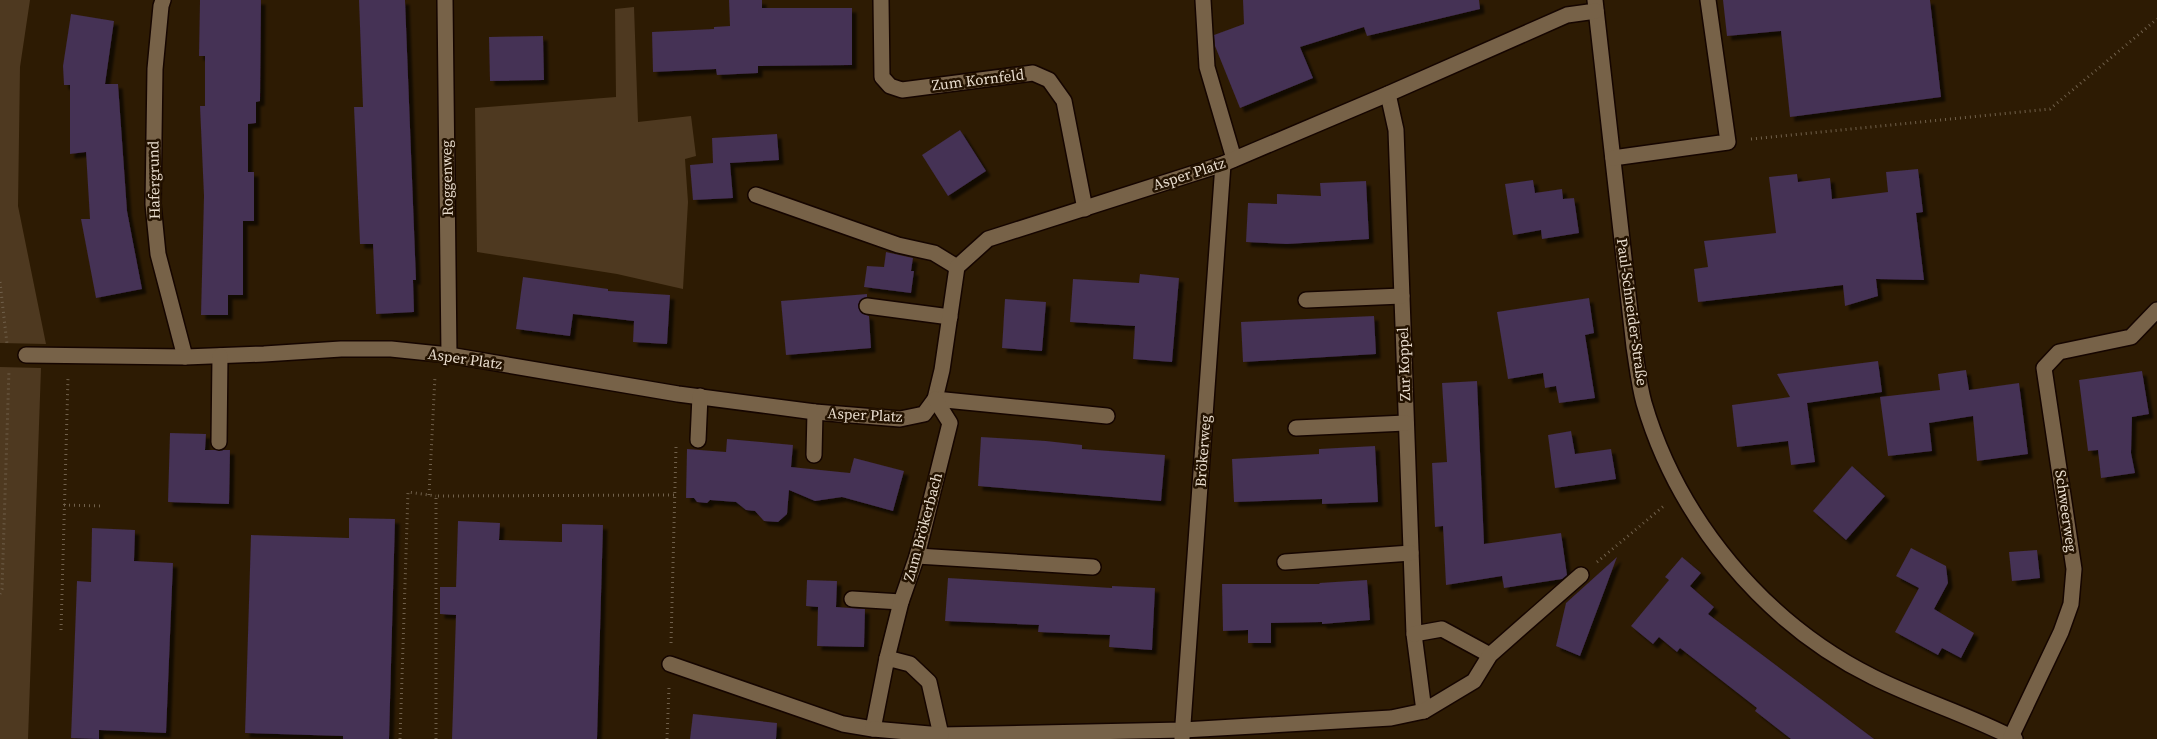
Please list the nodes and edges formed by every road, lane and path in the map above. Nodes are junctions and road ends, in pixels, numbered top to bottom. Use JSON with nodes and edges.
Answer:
{"nodes":[{"id":1,"x":163,"y":0,"type":"edge"},
{"id":2,"x":445,"y":0,"type":"edge"},
{"id":3,"x":881,"y":0,"type":"edge"},
{"id":4,"x":1204,"y":0,"type":"edge"},
{"id":5,"x":1708,"y":0,"type":"edge"},
{"id":6,"x":1596,"y":5,"type":"edge"},
{"id":7,"x":2157,"y":19,"type":"edge"},
{"id":8,"x":1388,"y":94,"type":"junction"},
{"id":9,"x":1728,"y":142,"type":"junction"},
{"id":10,"x":1613,"y":158,"type":"junction"},
{"id":11,"x":1229,"y":162,"type":"junction"},
{"id":12,"x":756,"y":195,"type":"dead end"},
{"id":13,"x":1085,"y":209,"type":"junction"},
{"id":14,"x":957,"y":267,"type":"junction"},
{"id":15,"x":0,"y":282,"type":"edge"},
{"id":16,"x":1402,"y":296,"type":"junction"},
{"id":17,"x":1306,"y":300,"type":"dead end"},
{"id":18,"x":867,"y":306,"type":"dead end"},
{"id":19,"x":2157,"y":310,"type":"edge"},
{"id":20,"x":950,"y":317,"type":"junction"},
{"id":21,"x":8,"y":346,"type":"dead end"},
{"id":22,"x":420,"y":352,"type":"junction"},
{"id":23,"x":26,"y":355,"type":"dead end"},
{"id":24,"x":68,"y":355,"type":"junction"},
{"id":25,"x":449,"y":355,"type":"junction"},
{"id":26,"x":185,"y":356,"type":"junction"},
{"id":27,"x":220,"y":356,"type":"junction"},
{"id":28,"x":9,"y":363,"type":"dead end"},
{"id":29,"x":700,"y":396,"type":"junction"},
{"id":30,"x":935,"y":399,"type":"junction"},
{"id":31,"x":815,"y":412,"type":"junction"},
{"id":32,"x":1107,"y":416,"type":"dead end"},
{"id":33,"x":1406,"y":423,"type":"junction"},
{"id":34,"x":1296,"y":428,"type":"dead end"},
{"id":35,"x":677,"y":440,"type":"dead end"},
{"id":36,"x":698,"y":440,"type":"dead end"},
{"id":37,"x":219,"y":442,"type":"dead end"},
{"id":38,"x":814,"y":455,"type":"dead end"},
{"id":39,"x":1682,"y":491,"type":"junction"},
{"id":40,"x":429,"y":495,"type":"junction"},
{"id":41,"x":675,"y":495,"type":"junction"},
{"id":42,"x":436,"y":496,"type":"junction"},
{"id":43,"x":64,"y":505,"type":"junction"},
{"id":44,"x":104,"y":506,"type":"dead end"},
{"id":45,"x":1411,"y":553,"type":"junction"},
{"id":46,"x":917,"y":556,"type":"junction"},
{"id":47,"x":1285,"y":562,"type":"dead end"},
{"id":48,"x":1093,"y":566,"type":"dead end"},
{"id":49,"x":1581,"y":575,"type":"joint"},
{"id":50,"x":0,"y":594,"type":"edge"},
{"id":51,"x":852,"y":599,"type":"dead end"},
{"id":52,"x":901,"y":602,"type":"junction"},
{"id":53,"x":61,"y":630,"type":"dead end"},
{"id":54,"x":1414,"y":634,"type":"junction"},
{"id":55,"x":1490,"y":655,"type":"junction"},
{"id":56,"x":887,"y":658,"type":"junction"},
{"id":57,"x":670,"y":664,"type":"junction"},
{"id":58,"x":1424,"y":711,"type":"junction"},
{"id":59,"x":873,"y":729,"type":"junction"},
{"id":60,"x":1182,"y":734,"type":"edge"},
{"id":61,"x":941,"y":735,"type":"junction"},
{"id":62,"x":2013,"y":738,"type":"edge"},
{"id":63,"x":400,"y":739,"type":"edge"},
{"id":64,"x":436,"y":739,"type":"edge"},
{"id":65,"x":667,"y":739,"type":"edge"}],
"edges":[{"from":1,"to":26,"type":"street","name":"Hafergrund"},
{"from":2,"to":25,"type":"street","name":"Roggenweg"},
{"from":3,"to":13,"type":"street","name":"Zum Kornfeld"},
{"from":4,"to":11,"type":"street"},
{"from":5,"to":9,"type":"street"},
{"from":6,"to":8,"type":"street","name":"Asper Platz"},
{"from":6,"to":10,"type":"street","name":"Paul-Schneider-Straße"},
{"from":7,"to":9,"type":"path"},
{"from":8,"to":11,"type":"street","name":"Asper Platz"},
{"from":8,"to":16,"type":"street","name":"Zur Koppel"},
{"from":9,"to":10,"type":"street"},
{"from":10,"to":39,"type":"street","name":"Paul-Schneider-Straße"},
{"from":11,"to":13,"type":"street","name":"Asper Platz"},
{"from":11,"to":60,"type":"street","name":"Brökerweg"},
{"from":12,"to":14,"type":"street"},
{"from":13,"to":14,"type":"street","name":"Asper Platz"},
{"from":14,"to":20,"type":"street"},
{"from":15,"to":21,"type":"path"},
{"from":16,"to":17,"type":"street"},
{"from":16,"to":33,"type":"street","name":"Zur Koppel"},
{"from":18,"to":20,"type":"street"},
{"from":19,"to":62,"type":"street","name":"Schweerweg"},
{"from":20,"to":30,"type":"street"},
{"from":22,"to":25,"type":"street","name":"Asper Platz"},
{"from":22,"to":27,"type":"street","name":"Asper Platz"},
{"from":22,"to":40,"type":"path"},
{"from":23,"to":24,"type":"street","name":"Asper Platz"},
{"from":24,"to":26,"type":"street","name":"Asper Platz"},
{"from":24,"to":43,"type":"path"},
{"from":25,"to":29,"type":"street","name":"Asper Platz"},
{"from":26,"to":27,"type":"street","name":"Asper Platz"},
{"from":27,"to":37,"type":"street"},
{"from":28,"to":50,"type":"path"},
{"from":29,"to":31,"type":"street","name":"Asper Platz"},
{"from":29,"to":36,"type":"street"},
{"from":30,"to":31,"type":"street","name":"Asper Platz"},
{"from":30,"to":32,"type":"street"},
{"from":30,"to":46,"type":"street","name":"Zum Brökerbach"},
{"from":31,"to":38,"type":"street"},
{"from":33,"to":34,"type":"street"},
{"from":33,"to":45,"type":"street","name":"Zur Koppel"},
{"from":35,"to":41,"type":"path"},
{"from":39,"to":49,"type":"path"},
{"from":39,"to":62,"type":"street","name":"Paul-Schneider-Straße"},
{"from":40,"to":42,"type":"path"},
{"from":40,"to":63,"type":"path"},
{"from":41,"to":42,"type":"path"},
{"from":41,"to":57,"type":"path"},
{"from":42,"to":64,"type":"path"},
{"from":43,"to":44,"type":"path"},
{"from":43,"to":53,"type":"path"},
{"from":45,"to":47,"type":"street"},
{"from":45,"to":54,"type":"street","name":"Zur Koppel"},
{"from":46,"to":48,"type":"street"},
{"from":46,"to":52,"type":"street","name":"Zum Brökerbach"},
{"from":49,"to":55,"type":"street"},
{"from":51,"to":52,"type":"street"},
{"from":52,"to":56,"type":"street","name":"Zum Brökerbach"},
{"from":54,"to":55,"type":"street"},
{"from":54,"to":58,"type":"street","name":"Zur Koppel"},
{"from":55,"to":58,"type":"street"},
{"from":56,"to":59,"type":"street","name":"Zum Brökerbach"},
{"from":56,"to":61,"type":"street"},
{"from":57,"to":59,"type":"street"},
{"from":57,"to":65,"type":"path"},
{"from":58,"to":60,"type":"street"},
{"from":59,"to":61,"type":"street"},
{"from":60,"to":61,"type":"street"}]}
